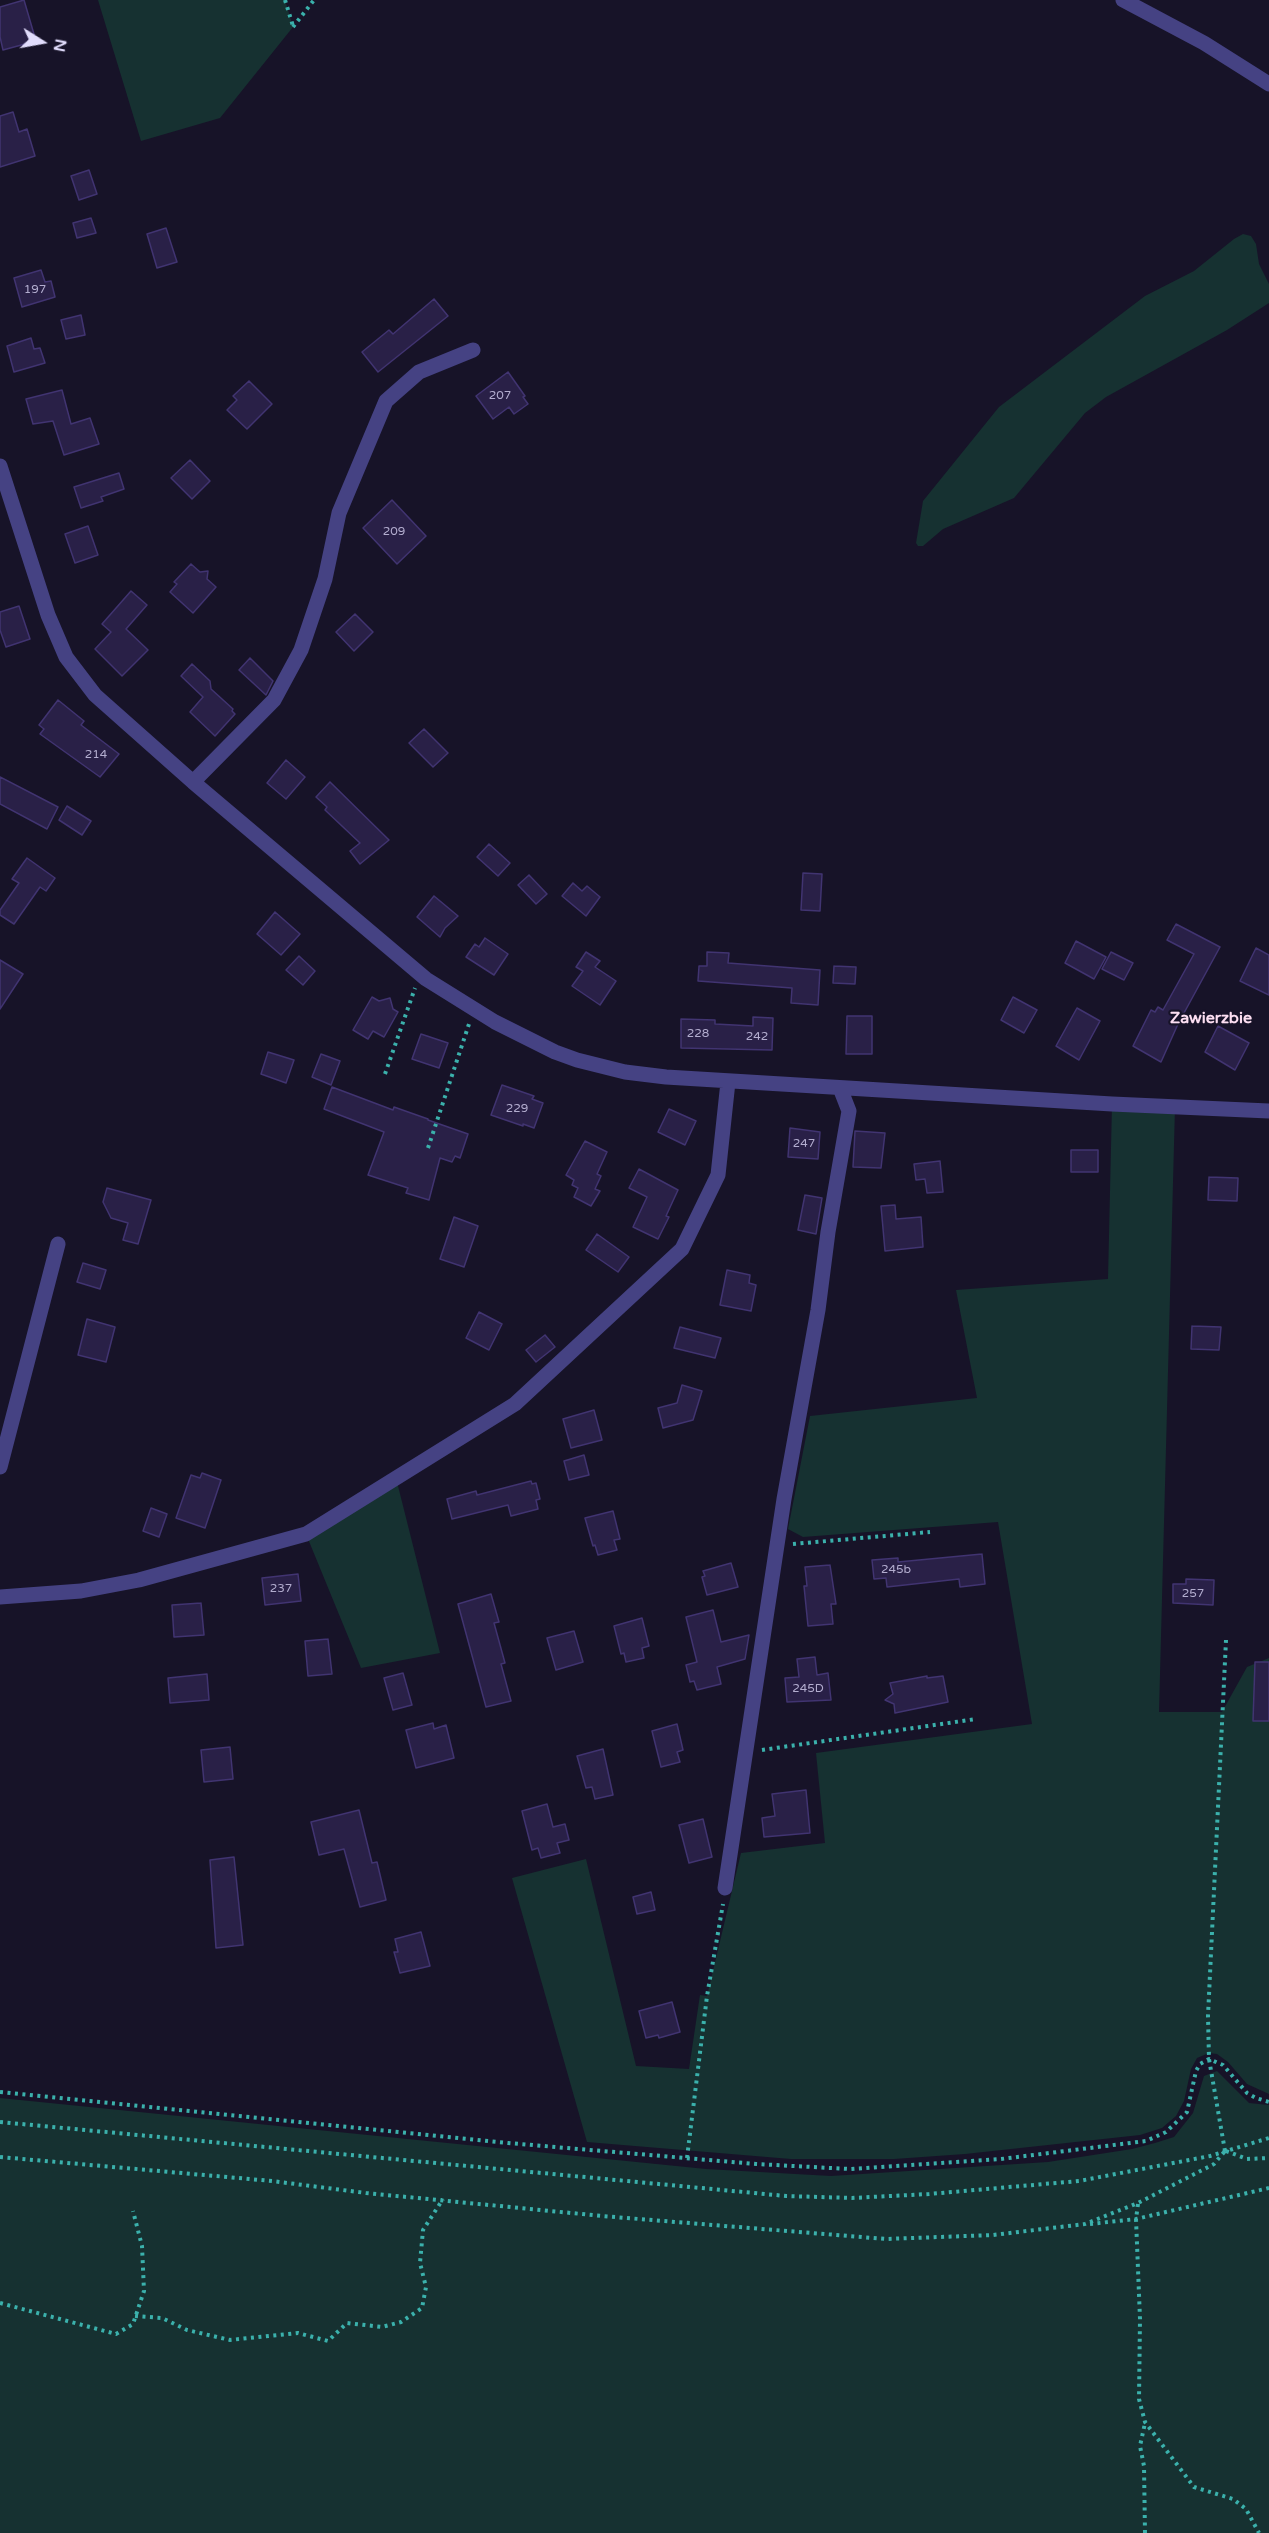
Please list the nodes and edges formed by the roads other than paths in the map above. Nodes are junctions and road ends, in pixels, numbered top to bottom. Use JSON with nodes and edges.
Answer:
{"nodes":[{"id":1,"x":1123,"y":0,"type":"edge"},
{"id":2,"x":1269,"y":84,"type":"edge"},
{"id":3,"x":473,"y":350,"type":"dead end"},
{"id":4,"x":0,"y":466,"type":"edge"},
{"id":5,"x":193,"y":782,"type":"junction"},
{"id":6,"x":728,"y":1082,"type":"junction"},
{"id":7,"x":840,"y":1088,"type":"junction"},
{"id":8,"x":1269,"y":1111,"type":"edge"},
{"id":9,"x":58,"y":1244,"type":"dead end"},
{"id":10,"x":0,"y":1467,"type":"edge"},
{"id":11,"x":0,"y":1597,"type":"edge"},
{"id":12,"x":725,"y":1888,"type":"road end"}],
"edges":[{"from":1,"to":2,"type":"street"},
{"from":3,"to":5,"type":"street"},
{"from":4,"to":5,"type":"street"},
{"from":5,"to":6,"type":"street"},
{"from":6,"to":7,"type":"street"},
{"from":6,"to":11,"type":"street"},
{"from":7,"to":8,"type":"street"},
{"from":7,"to":12,"type":"street"},
{"from":9,"to":10,"type":"street"}]}
